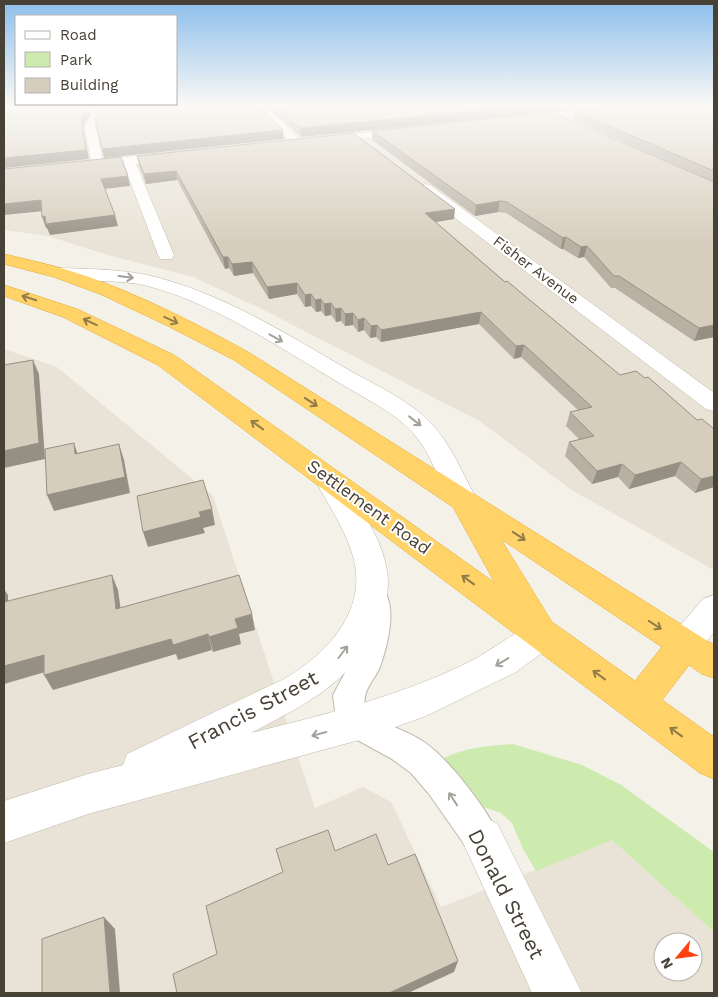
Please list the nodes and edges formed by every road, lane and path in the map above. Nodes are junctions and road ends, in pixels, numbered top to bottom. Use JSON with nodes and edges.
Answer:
{"nodes":[{"id":1,"x":96,"y":153,"type":"edge"},
{"id":2,"x":189,"y":154,"type":"edge"},
{"id":3,"x":130,"y":160,"type":"junction"},
{"id":4,"x":98,"y":164,"type":"junction"},
{"id":5,"x":70,"y":167,"type":"edge"},
{"id":6,"x":413,"y":178,"type":"edge"},
{"id":7,"x":166,"y":255,"type":"dead end"},
{"id":8,"x":4,"y":259,"type":"edge"},
{"id":9,"x":60,"y":273,"type":"junction"},
{"id":10,"x":4,"y":290,"type":"edge"},
{"id":11,"x":714,"y":404,"type":"edge"},
{"id":12,"x":325,"y":475,"type":"junction"},
{"id":13,"x":463,"y":500,"type":"junction"},
{"id":14,"x":367,"y":554,"type":"junction"},
{"id":15,"x":714,"y":608,"type":"edge"},
{"id":16,"x":542,"y":634,"type":"junction"},
{"id":17,"x":685,"y":644,"type":"junction"},
{"id":18,"x":714,"y":663,"type":"edge"},
{"id":19,"x":638,"y":704,"type":"junction"},
{"id":20,"x":359,"y":723,"type":"junction"},
{"id":21,"x":714,"y":760,"type":"edge"},
{"id":22,"x":88,"y":794,"type":"junction"},
{"id":23,"x":4,"y":822,"type":"edge"},
{"id":24,"x":482,"y":838,"type":"joint"},
{"id":25,"x":557,"y":993,"type":"edge"}],
"edges":[{"from":1,"to":4,"type":"street"},
{"from":2,"to":3,"type":"street"},
{"from":3,"to":4,"type":"street"},
{"from":3,"to":7,"type":"street"},
{"from":4,"to":5,"type":"street"},
{"from":6,"to":11,"type":"street","name":"Fisher Avenue"},
{"from":8,"to":9,"type":"highway"},
{"from":9,"to":13,"type":"highway","one_way":true},
{"from":9,"to":13,"type":"street","one_way":true},
{"from":12,"to":10,"type":"highway","name":"Settlement Road","one_way":true},
{"from":12,"to":14,"type":"street","name":"Francis Street"},
{"from":16,"to":12,"type":"highway","name":"Settlement Road","one_way":true},
{"from":13,"to":16,"type":"highway"},
{"from":13,"to":17,"type":"highway","one_way":true},
{"from":14,"to":20,"type":"lane"},
{"from":22,"to":14,"type":"street","name":"Francis Street","one_way":true},
{"from":15,"to":17,"type":"street"},
{"from":19,"to":16,"type":"highway","name":"Settlement Road","one_way":true},
{"from":16,"to":20,"type":"street","name":"Francis Street","one_way":true},
{"from":17,"to":18,"type":"highway"},
{"from":17,"to":19,"type":"highway"},
{"from":21,"to":19,"type":"highway","name":"Settlement Road","one_way":true},
{"from":20,"to":22,"type":"street","name":"Francis Street","one_way":true},
{"from":24,"to":20,"type":"lane","name":"Donald Street","one_way":true},
{"from":22,"to":23,"type":"street","name":"Francis Street"},
{"from":24,"to":25,"type":"street","name":"Donald Street"}]}
